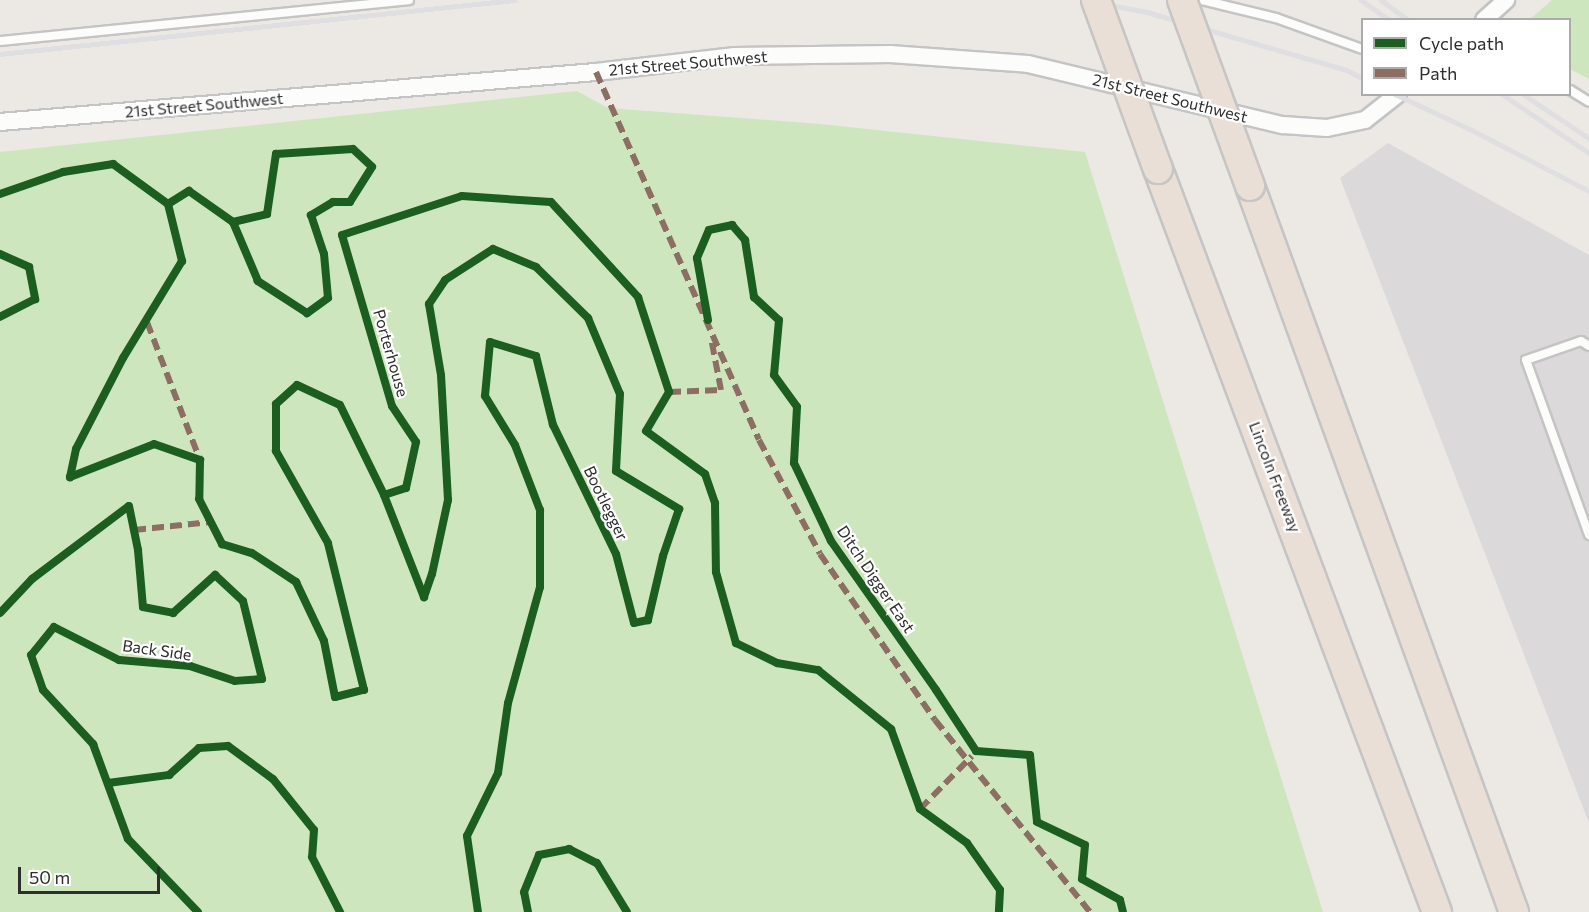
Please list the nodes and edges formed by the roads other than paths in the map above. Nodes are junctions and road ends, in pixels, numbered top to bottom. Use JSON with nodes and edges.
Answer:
{"nodes":[{"id":1,"x":409,"y":0,"type":"edge"},
{"id":2,"x":1096,"y":0,"type":"edge"},
{"id":3,"x":1182,"y":0,"type":"edge"},
{"id":4,"x":1202,"y":0,"type":"edge"},
{"id":5,"x":1506,"y":0,"type":"edge"},
{"id":6,"x":1486,"y":18,"type":"edge"},
{"id":7,"x":0,"y":41,"type":"edge"},
{"id":8,"x":1361,"y":49,"type":"edge"},
{"id":9,"x":1571,"y":91,"type":"edge"},
{"id":10,"x":1395,"y":96,"type":"edge"},
{"id":11,"x":1589,"y":102,"type":"edge"},
{"id":12,"x":0,"y":123,"type":"edge"},
{"id":13,"x":1589,"y":346,"type":"edge"},
{"id":14,"x":1589,"y":536,"type":"edge"},
{"id":15,"x":1391,"y":784,"type":"junction"},
{"id":16,"x":1512,"y":904,"type":"edge"},
{"id":17,"x":1420,"y":912,"type":"edge"},
{"id":18,"x":1437,"y":912,"type":"edge"}],
"edges":[{"from":1,"to":7,"type":"lane"},
{"from":2,"to":15,"type":"highway","name":"Lincoln Freeway","bridge":true},
{"from":3,"to":16,"type":"highway","bridge":true},
{"from":4,"to":8,"type":"lane"},
{"from":5,"to":6,"type":"street"},
{"from":9,"to":11,"type":"lane"},
{"from":10,"to":12,"type":"street","name":"21st Street Southwest"},
{"from":13,"to":14,"type":"lane"},
{"from":15,"to":17,"type":"highway"},
{"from":15,"to":18,"type":"highway"}]}
